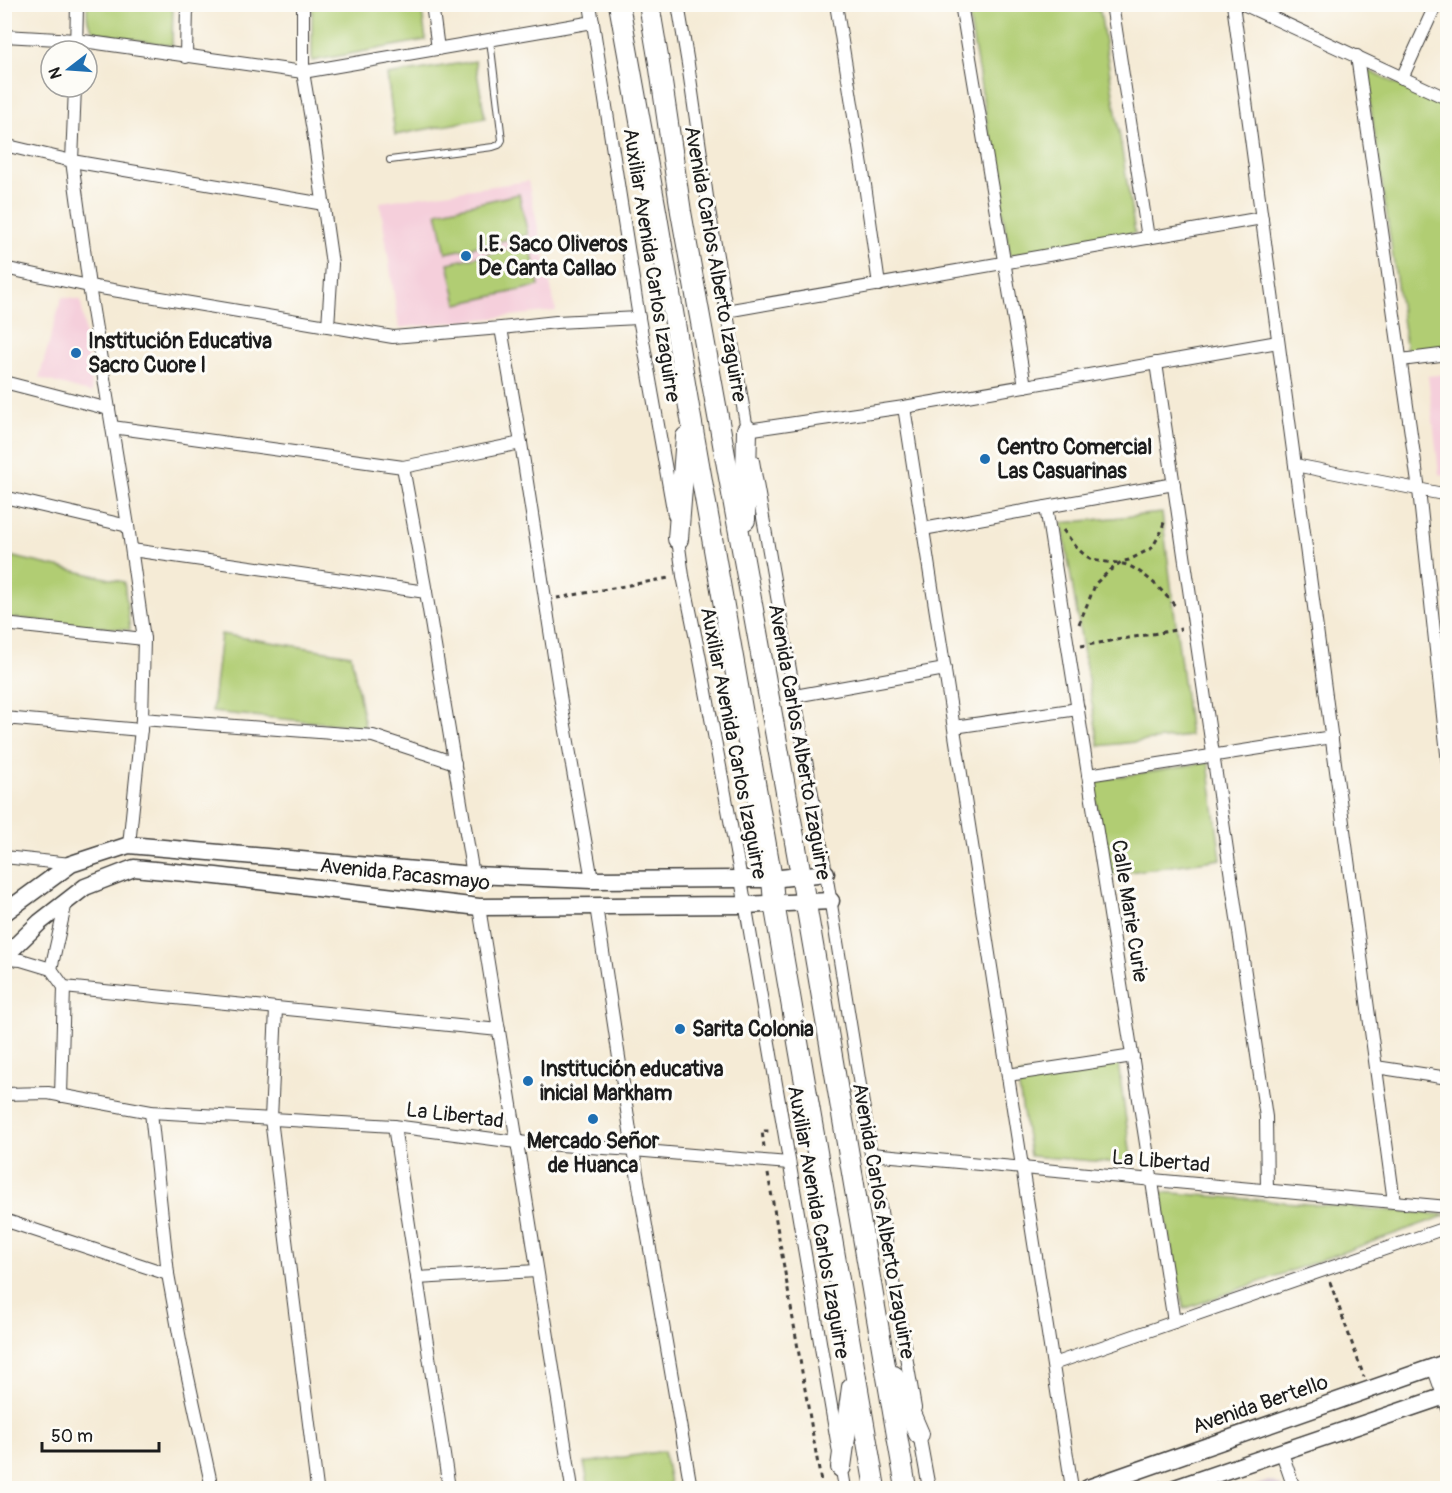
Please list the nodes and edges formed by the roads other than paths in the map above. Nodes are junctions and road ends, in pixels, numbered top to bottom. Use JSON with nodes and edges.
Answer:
{"nodes":[{"id":1,"x":76,"y":4,"type":"edge"},
{"id":2,"x":187,"y":4,"type":"edge"},
{"id":3,"x":303,"y":4,"type":"edge"},
{"id":4,"x":432,"y":4,"type":"edge"},
{"id":5,"x":590,"y":4,"type":"edge"},
{"id":6,"x":619,"y":4,"type":"edge"},
{"id":7,"x":649,"y":4,"type":"edge"},
{"id":8,"x":678,"y":4,"type":"edge"},
{"id":9,"x":836,"y":4,"type":"edge"},
{"id":10,"x":961,"y":4,"type":"edge"},
{"id":11,"x":1112,"y":4,"type":"edge"},
{"id":12,"x":1233,"y":4,"type":"edge"},
{"id":13,"x":1243,"y":4,"type":"edge"},
{"id":14,"x":1436,"y":4,"type":"edge"},
{"id":15,"x":593,"y":22,"type":"junction"},
{"id":16,"x":4,"y":36,"type":"edge"},
{"id":17,"x":76,"y":39,"type":"edge"},
{"id":18,"x":490,"y":40,"type":"junction"},
{"id":19,"x":39,"y":41,"type":"edge"},
{"id":20,"x":99,"y":48,"type":"edge"},
{"id":21,"x":438,"y":49,"type":"junction"},
{"id":22,"x":1357,"y":56,"type":"junction"},
{"id":23,"x":186,"y":57,"type":"junction"},
{"id":24,"x":303,"y":72,"type":"junction"},
{"id":25,"x":1402,"y":78,"type":"junction"},
{"id":26,"x":75,"y":99,"type":"edge"},
{"id":27,"x":1448,"y":99,"type":"edge"},
{"id":28,"x":4,"y":145,"type":"edge"},
{"id":29,"x":390,"y":160,"type":"dead end"},
{"id":30,"x":72,"y":161,"type":"junction"},
{"id":31,"x":324,"y":204,"type":"junction"},
{"id":32,"x":681,"y":212,"type":"junction"},
{"id":33,"x":657,"y":216,"type":"junction"},
{"id":34,"x":1262,"y":218,"type":"junction"},
{"id":35,"x":1148,"y":238,"type":"junction"},
{"id":36,"x":1004,"y":263,"type":"junction"},
{"id":37,"x":4,"y":268,"type":"edge"},
{"id":38,"x":879,"y":285,"type":"junction"},
{"id":39,"x":89,"y":286,"type":"junction"},
{"id":40,"x":726,"y":311,"type":"junction"},
{"id":41,"x":639,"y":318,"type":"junction"},
{"id":42,"x":328,"y":326,"type":"junction"},
{"id":43,"x":501,"y":328,"type":"junction"},
{"id":44,"x":1278,"y":342,"type":"junction"},
{"id":45,"x":1448,"y":354,"type":"edge"},
{"id":46,"x":1401,"y":360,"type":"junction"},
{"id":47,"x":1156,"y":363,"type":"junction"},
{"id":48,"x":4,"y":382,"type":"edge"},
{"id":49,"x":1025,"y":386,"type":"junction"},
{"id":50,"x":689,"y":407,"type":"junction"},
{"id":51,"x":904,"y":407,"type":"junction"},
{"id":52,"x":109,"y":409,"type":"junction"},
{"id":53,"x":112,"y":427,"type":"junction"},
{"id":54,"x":747,"y":430,"type":"junction"},
{"id":55,"x":521,"y":443,"type":"junction"},
{"id":56,"x":1295,"y":465,"type":"junction"},
{"id":57,"x":403,"y":467,"type":"junction"},
{"id":58,"x":1174,"y":484,"type":"junction"},
{"id":59,"x":1419,"y":490,"type":"junction"},
{"id":60,"x":1448,"y":495,"type":"edge"},
{"id":61,"x":4,"y":497,"type":"edge"},
{"id":62,"x":1046,"y":507,"type":"junction"},
{"id":63,"x":128,"y":526,"type":"junction"},
{"id":64,"x":923,"y":529,"type":"junction"},
{"id":65,"x":678,"y":538,"type":"junction"},
{"id":66,"x":132,"y":549,"type":"junction"},
{"id":67,"x":744,"y":562,"type":"junction"},
{"id":68,"x":426,"y":592,"type":"junction"},
{"id":69,"x":4,"y":624,"type":"edge"},
{"id":70,"x":144,"y":639,"type":"junction"},
{"id":71,"x":945,"y":669,"type":"junction"},
{"id":72,"x":795,"y":696,"type":"junction"},
{"id":73,"x":1078,"y":709,"type":"junction"},
{"id":74,"x":4,"y":718,"type":"edge"},
{"id":75,"x":142,"y":724,"type":"junction"},
{"id":76,"x":954,"y":727,"type":"junction"},
{"id":77,"x":1332,"y":737,"type":"junction"},
{"id":78,"x":1213,"y":755,"type":"junction"},
{"id":79,"x":455,"y":763,"type":"junction"},
{"id":80,"x":1448,"y":763,"type":"edge"},
{"id":81,"x":1088,"y":775,"type":"junction"},
{"id":82,"x":129,"y":845,"type":"junction"},
{"id":83,"x":218,"y":853,"type":"junction"},
{"id":84,"x":4,"y":857,"type":"edge"},
{"id":85,"x":71,"y":864,"type":"junction"},
{"id":86,"x":826,"y":873,"type":"junction"},
{"id":87,"x":473,"y":875,"type":"junction"},
{"id":88,"x":801,"y":875,"type":"junction"},
{"id":89,"x":216,"y":876,"type":"junction"},
{"id":90,"x":741,"y":879,"type":"junction"},
{"id":91,"x":772,"y":879,"type":"junction"},
{"id":92,"x":592,"y":880,"type":"junction"},
{"id":93,"x":831,"y":901,"type":"junction"},
{"id":94,"x":66,"y":902,"type":"junction"},
{"id":95,"x":804,"y":902,"type":"junction"},
{"id":96,"x":774,"y":903,"type":"junction"},
{"id":97,"x":744,"y":905,"type":"junction"},
{"id":98,"x":596,"y":906,"type":"junction"},
{"id":99,"x":478,"y":907,"type":"junction"},
{"id":100,"x":4,"y":913,"type":"edge"},
{"id":101,"x":4,"y":958,"type":"edge"},
{"id":102,"x":51,"y":969,"type":"junction"},
{"id":103,"x":64,"y":987,"type":"junction"},
{"id":104,"x":276,"y":1009,"type":"junction"},
{"id":105,"x":500,"y":1030,"type":"junction"},
{"id":106,"x":1132,"y":1056,"type":"junction"},
{"id":107,"x":1376,"y":1067,"type":"junction"},
{"id":108,"x":1008,"y":1075,"type":"junction"},
{"id":109,"x":1448,"y":1078,"type":"edge"},
{"id":110,"x":4,"y":1094,"type":"edge"},
{"id":111,"x":61,"y":1096,"type":"junction"},
{"id":112,"x":152,"y":1112,"type":"junction"},
{"id":113,"x":271,"y":1119,"type":"junction"},
{"id":114,"x":394,"y":1126,"type":"junction"},
{"id":115,"x":516,"y":1142,"type":"junction"},
{"id":116,"x":633,"y":1150,"type":"junction"},
{"id":117,"x":871,"y":1154,"type":"junction"},
{"id":118,"x":789,"y":1163,"type":"junction"},
{"id":119,"x":1022,"y":1169,"type":"junction"},
{"id":120,"x":1151,"y":1180,"type":"junction"},
{"id":121,"x":1267,"y":1191,"type":"junction"},
{"id":122,"x":1394,"y":1202,"type":"junction"},
{"id":123,"x":1448,"y":1207,"type":"edge"},
{"id":124,"x":4,"y":1220,"type":"edge"},
{"id":125,"x":1448,"y":1227,"type":"edge"},
{"id":126,"x":537,"y":1271,"type":"junction"},
{"id":127,"x":168,"y":1274,"type":"junction"},
{"id":128,"x":417,"y":1278,"type":"junction"},
{"id":129,"x":1174,"y":1322,"type":"junction"},
{"id":130,"x":881,"y":1347,"type":"junction"},
{"id":131,"x":1053,"y":1364,"type":"junction"},
{"id":132,"x":1440,"y":1364,"type":"edge"},
{"id":133,"x":854,"y":1366,"type":"junction"},
{"id":134,"x":1446,"y":1400,"type":"edge"},
{"id":135,"x":919,"y":1434,"type":"junction"},
{"id":136,"x":1282,"y":1453,"type":"junction"},
{"id":137,"x":842,"y":1467,"type":"junction"},
{"id":138,"x":212,"y":1488,"type":"edge"},
{"id":139,"x":317,"y":1488,"type":"edge"},
{"id":140,"x":449,"y":1488,"type":"edge"},
{"id":141,"x":572,"y":1488,"type":"edge"},
{"id":142,"x":691,"y":1488,"type":"edge"},
{"id":143,"x":845,"y":1488,"type":"edge"},
{"id":144,"x":875,"y":1488,"type":"edge"},
{"id":145,"x":906,"y":1488,"type":"edge"},
{"id":146,"x":929,"y":1488,"type":"edge"},
{"id":147,"x":1072,"y":1488,"type":"edge"},
{"id":148,"x":1088,"y":1488,"type":"edge"},
{"id":149,"x":1175,"y":1488,"type":"edge"},
{"id":150,"x":1294,"y":1488,"type":"edge"}],
"edges":[{"from":1,"to":17,"type":"street"},
{"from":2,"to":23,"type":"street"},
{"from":3,"to":24,"type":"street"},
{"from":4,"to":21,"type":"street"},
{"from":5,"to":15,"type":"street","name":"Auxiliar Avenida Carlos Izaguirre"},
{"from":6,"to":33,"type":"main road"},
{"from":7,"to":32,"type":"main road","name":"Avenida Carlos Alberto Izaguirre"},
{"from":8,"to":40,"type":"street"},
{"from":9,"to":38,"type":"street"},
{"from":10,"to":36,"type":"street"},
{"from":11,"to":35,"type":"street"},
{"from":12,"to":34,"type":"street"},
{"from":13,"to":22,"type":"street"},
{"from":14,"to":25,"type":"street"},
{"from":15,"to":18,"type":"street"},
{"from":15,"to":41,"type":"street","name":"Auxiliar Avenida Carlos Izaguirre"},
{"from":16,"to":19,"type":"street"},
{"from":18,"to":21,"type":"street"},
{"from":18,"to":29,"type":"lane"},
{"from":20,"to":23,"type":"street"},
{"from":21,"to":24,"type":"street"},
{"from":22,"to":25,"type":"street"},
{"from":22,"to":46,"type":"street"},
{"from":23,"to":24,"type":"street"},
{"from":24,"to":31,"type":"street"},
{"from":25,"to":27,"type":"street"},
{"from":26,"to":30,"type":"street"},
{"from":28,"to":30,"type":"street"},
{"from":30,"to":31,"type":"street"},
{"from":30,"to":39,"type":"street"},
{"from":31,"to":42,"type":"street"},
{"from":32,"to":33,"type":"main road"},
{"from":32,"to":67,"type":"main road","name":"Avenida Carlos Alberto Izaguirre"},
{"from":33,"to":50,"type":"main road"},
{"from":34,"to":35,"type":"street"},
{"from":34,"to":44,"type":"street"},
{"from":35,"to":36,"type":"street"},
{"from":36,"to":38,"type":"street"},
{"from":36,"to":49,"type":"street"},
{"from":37,"to":39,"type":"street"},
{"from":38,"to":40,"type":"street"},
{"from":39,"to":42,"type":"street"},
{"from":39,"to":52,"type":"street"},
{"from":40,"to":54,"type":"street"},
{"from":41,"to":43,"type":"street"},
{"from":41,"to":65,"type":"street","name":"Auxiliar Avenida Carlos Izaguirre"},
{"from":42,"to":43,"type":"street"},
{"from":43,"to":55,"type":"street"},
{"from":44,"to":47,"type":"street"},
{"from":44,"to":56,"type":"street"},
{"from":45,"to":46,"type":"street"},
{"from":46,"to":59,"type":"street"},
{"from":47,"to":49,"type":"street"},
{"from":47,"to":58,"type":"street"},
{"from":48,"to":52,"type":"street"},
{"from":49,"to":51,"type":"street"},
{"from":50,"to":65,"type":"main road"},
{"from":50,"to":91,"type":"main road"},
{"from":51,"to":54,"type":"street"},
{"from":51,"to":64,"type":"street"},
{"from":52,"to":53,"type":"street"},
{"from":53,"to":57,"type":"street"},
{"from":53,"to":63,"type":"street"},
{"from":54,"to":67,"type":"main road"},
{"from":54,"to":72,"type":"street"},
{"from":55,"to":57,"type":"street"},
{"from":55,"to":92,"type":"street"},
{"from":56,"to":59,"type":"street"},
{"from":56,"to":77,"type":"street"},
{"from":57,"to":68,"type":"street"},
{"from":58,"to":62,"type":"street"},
{"from":58,"to":78,"type":"street"},
{"from":59,"to":60,"type":"street"},
{"from":59,"to":80,"type":"street"},
{"from":61,"to":63,"type":"street"},
{"from":62,"to":64,"type":"street"},
{"from":62,"to":73,"type":"street","name":"Calle Marie Curie"},
{"from":63,"to":66,"type":"street"},
{"from":64,"to":71,"type":"street"},
{"from":65,"to":90,"type":"street","name":"Auxiliar Avenida Carlos Izaguirre"},
{"from":66,"to":68,"type":"street"},
{"from":66,"to":70,"type":"street"},
{"from":67,"to":88,"type":"main road","name":"Avenida Carlos Alberto Izaguirre"},
{"from":68,"to":79,"type":"street"},
{"from":69,"to":70,"type":"street"},
{"from":70,"to":75,"type":"street"},
{"from":71,"to":72,"type":"street"},
{"from":71,"to":76,"type":"street"},
{"from":72,"to":86,"type":"street"},
{"from":73,"to":76,"type":"street"},
{"from":73,"to":81,"type":"street","name":"Calle Marie Curie"},
{"from":74,"to":75,"type":"street"},
{"from":75,"to":79,"type":"street"},
{"from":75,"to":82,"type":"street"},
{"from":76,"to":108,"type":"street"},
{"from":77,"to":78,"type":"street"},
{"from":77,"to":107,"type":"street"},
{"from":78,"to":81,"type":"street"},
{"from":78,"to":121,"type":"street"},
{"from":79,"to":87,"type":"street"},
{"from":81,"to":106,"type":"street","name":"Calle Marie Curie"},
{"from":82,"to":83,"type":"main road","name":"Avenida Pacasmayo"},
{"from":82,"to":85,"type":"main road","name":"Avenida Pacasmayo"},
{"from":83,"to":87,"type":"main road","name":"Avenida Pacasmayo"},
{"from":83,"to":89,"type":"main road"},
{"from":84,"to":85,"type":"street"},
{"from":85,"to":100,"type":"main road","name":"Avenida Pacasmayo"},
{"from":86,"to":88,"type":"main road","name":"Avenida Pacasmayo"},
{"from":86,"to":93,"type":"street"},
{"from":87,"to":92,"type":"main road","name":"Avenida Pacasmayo"},
{"from":88,"to":91,"type":"main road","name":"Avenida Pacasmayo"},
{"from":88,"to":95,"type":"main road","name":"Avenida Carlos Alberto Izaguirre"},
{"from":89,"to":94,"type":"main road","name":"Avenida Pacasmayo"},
{"from":89,"to":99,"type":"main road","name":"Avenida Pacasmayo"},
{"from":90,"to":91,"type":"main road","name":"Avenida Pacasmayo"},
{"from":90,"to":92,"type":"main road","name":"Avenida Pacasmayo"},
{"from":90,"to":97,"type":"street","name":"Auxiliar Avenida Carlos Izaguirre"},
{"from":91,"to":96,"type":"main road"},
{"from":93,"to":95,"type":"main road","name":"Avenida Pacasmayo"},
{"from":93,"to":117,"type":"street"},
{"from":94,"to":101,"type":"main road","name":"Avenida Pacasmayo"},
{"from":94,"to":102,"type":"street"},
{"from":95,"to":96,"type":"main road","name":"Avenida Pacasmayo"},
{"from":95,"to":130,"type":"main road","name":"Avenida Carlos Alberto Izaguirre"},
{"from":96,"to":97,"type":"main road","name":"Avenida Pacasmayo"},
{"from":96,"to":133,"type":"main road"},
{"from":97,"to":98,"type":"main road","name":"Avenida Pacasmayo"},
{"from":97,"to":118,"type":"street","name":"Auxiliar Avenida Carlos Izaguirre"},
{"from":98,"to":99,"type":"main road","name":"Avenida Pacasmayo"},
{"from":98,"to":116,"type":"street"},
{"from":99,"to":105,"type":"street"},
{"from":101,"to":102,"type":"street"},
{"from":102,"to":103,"type":"street"},
{"from":103,"to":104,"type":"street"},
{"from":103,"to":111,"type":"street"},
{"from":104,"to":105,"type":"street"},
{"from":104,"to":113,"type":"street"},
{"from":105,"to":115,"type":"street"},
{"from":106,"to":108,"type":"street"},
{"from":106,"to":120,"type":"street","name":"Calle Marie Curie"},
{"from":107,"to":109,"type":"street"},
{"from":107,"to":122,"type":"street"},
{"from":108,"to":119,"type":"street"},
{"from":110,"to":111,"type":"street","name":"La Libertad"},
{"from":111,"to":112,"type":"street","name":"La Libertad"},
{"from":112,"to":113,"type":"street","name":"La Libertad"},
{"from":112,"to":127,"type":"street"},
{"from":113,"to":114,"type":"street","name":"La Libertad"},
{"from":113,"to":139,"type":"street"},
{"from":114,"to":115,"type":"street","name":"La Libertad"},
{"from":114,"to":128,"type":"street"},
{"from":115,"to":116,"type":"street","name":"La Libertad"},
{"from":115,"to":126,"type":"street"},
{"from":116,"to":118,"type":"street","name":"La Libertad"},
{"from":116,"to":142,"type":"street"},
{"from":117,"to":119,"type":"street","name":"La Libertad"},
{"from":117,"to":135,"type":"street"},
{"from":118,"to":137,"type":"street","name":"Auxiliar Avenida Carlos Izaguirre"},
{"from":119,"to":120,"type":"street","name":"La Libertad"},
{"from":119,"to":131,"type":"street"},
{"from":120,"to":121,"type":"street","name":"La Libertad"},
{"from":120,"to":129,"type":"street","name":"Calle Marie Curie"},
{"from":121,"to":122,"type":"street","name":"La Libertad"},
{"from":122,"to":123,"type":"street","name":"La Libertad"},
{"from":124,"to":127,"type":"street"},
{"from":125,"to":129,"type":"street"},
{"from":126,"to":128,"type":"street"},
{"from":126,"to":141,"type":"street"},
{"from":127,"to":138,"type":"street"},
{"from":128,"to":140,"type":"street"},
{"from":129,"to":131,"type":"street"},
{"from":130,"to":135,"type":"main road"},
{"from":130,"to":145,"type":"main road","name":"Avenida Carlos Alberto Izaguirre"},
{"from":131,"to":147,"type":"street"},
{"from":132,"to":134,"type":"street"},
{"from":132,"to":148,"type":"main road","name":"Avenida Bertello"},
{"from":133,"to":137,"type":"main road"},
{"from":133,"to":144,"type":"main road"},
{"from":134,"to":136,"type":"main road"},
{"from":135,"to":146,"type":"street"},
{"from":136,"to":149,"type":"main road"},
{"from":136,"to":150,"type":"street"},
{"from":137,"to":143,"type":"street","name":"Auxiliar Avenida Carlos Izaguirre"}]}
